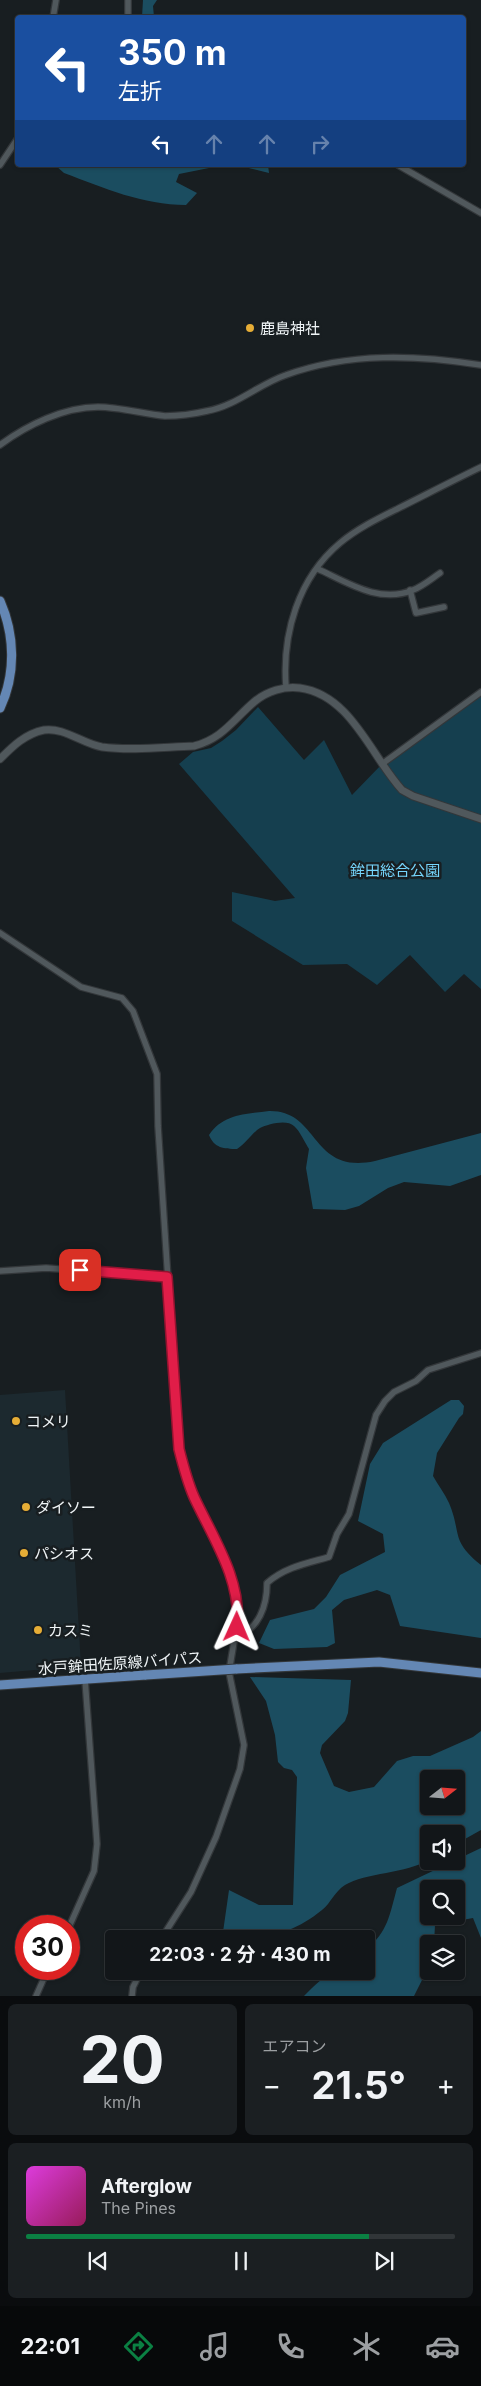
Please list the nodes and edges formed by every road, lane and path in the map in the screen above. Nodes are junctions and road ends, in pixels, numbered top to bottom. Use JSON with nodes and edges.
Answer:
{"nodes":[{"id":1,"x":56,"y":0,"type":"edge"},
{"id":2,"x":128,"y":0,"type":"edge"},
{"id":3,"x":54,"y":15,"type":"edge"},
{"id":4,"x":128,"y":15,"type":"edge"},
{"id":5,"x":15,"y":142,"type":"edge"},
{"id":6,"x":0,"y":165,"type":"edge"},
{"id":7,"x":401,"y":167,"type":"edge"},
{"id":8,"x":481,"y":213,"type":"edge"},
{"id":9,"x":481,"y":365,"type":"edge"},
{"id":10,"x":0,"y":445,"type":"edge"},
{"id":11,"x":481,"y":467,"type":"edge"},
{"id":12,"x":318,"y":569,"type":"junction"},
{"id":13,"x":440,"y":573,"type":"dead end"},
{"id":14,"x":410,"y":590,"type":"junction"},
{"id":15,"x":0,"y":601,"type":"edge"},
{"id":16,"x":444,"y":607,"type":"dead end"},
{"id":17,"x":286,"y":687,"type":"junction"},
{"id":18,"x":481,"y":692,"type":"edge"},
{"id":19,"x":0,"y":708,"type":"edge"},
{"id":20,"x":0,"y":759,"type":"edge"},
{"id":21,"x":382,"y":764,"type":"junction"},
{"id":22,"x":481,"y":820,"type":"edge"},
{"id":23,"x":0,"y":933,"type":"edge"},
{"id":24,"x":0,"y":1271,"type":"edge"},
{"id":25,"x":167,"y":1277,"type":"junction"},
{"id":26,"x":481,"y":1353,"type":"edge"},
{"id":27,"x":236,"y":1637,"type":"junction"},
{"id":28,"x":481,"y":1673,"type":"edge"},
{"id":29,"x":85,"y":1679,"type":"junction"},
{"id":30,"x":0,"y":1685,"type":"edge"},
{"id":31,"x":74,"y":1915,"type":"edge"},
{"id":32,"x":167,"y":1930,"type":"edge"},
{"id":33,"x":43,"y":1980,"type":"edge"},
{"id":34,"x":136,"y":1980,"type":"edge"},
{"id":35,"x":36,"y":1996,"type":"edge"},
{"id":36,"x":132,"y":1996,"type":"edge"}],
"edges":[{"from":1,"to":3,"type":"street"},
{"from":2,"to":4,"type":"street"},
{"from":5,"to":6,"type":"street"},
{"from":7,"to":8,"type":"street"},
{"from":9,"to":10,"type":"street"},
{"from":11,"to":12,"type":"street"},
{"from":12,"to":14,"type":"street"},
{"from":12,"to":17,"type":"street"},
{"from":13,"to":14,"type":"street"},
{"from":14,"to":16,"type":"street"},
{"from":15,"to":19,"type":"main road"},
{"from":17,"to":20,"type":"street"},
{"from":17,"to":21,"type":"street"},
{"from":18,"to":21,"type":"street"},
{"from":21,"to":22,"type":"street"},
{"from":23,"to":25,"type":"street"},
{"from":24,"to":25,"type":"street"},
{"from":25,"to":27,"type":"street"},
{"from":26,"to":27,"type":"street"},
{"from":27,"to":32,"type":"street"},
{"from":28,"to":29,"type":"main road","name":"水戸鉾田佐原線バイパス","bridge":true},
{"from":29,"to":30,"type":"main road","name":"水戸鉾田佐原線バイパス"},
{"from":29,"to":31,"type":"street"},
{"from":33,"to":35,"type":"street"},
{"from":34,"to":36,"type":"street"}]}
